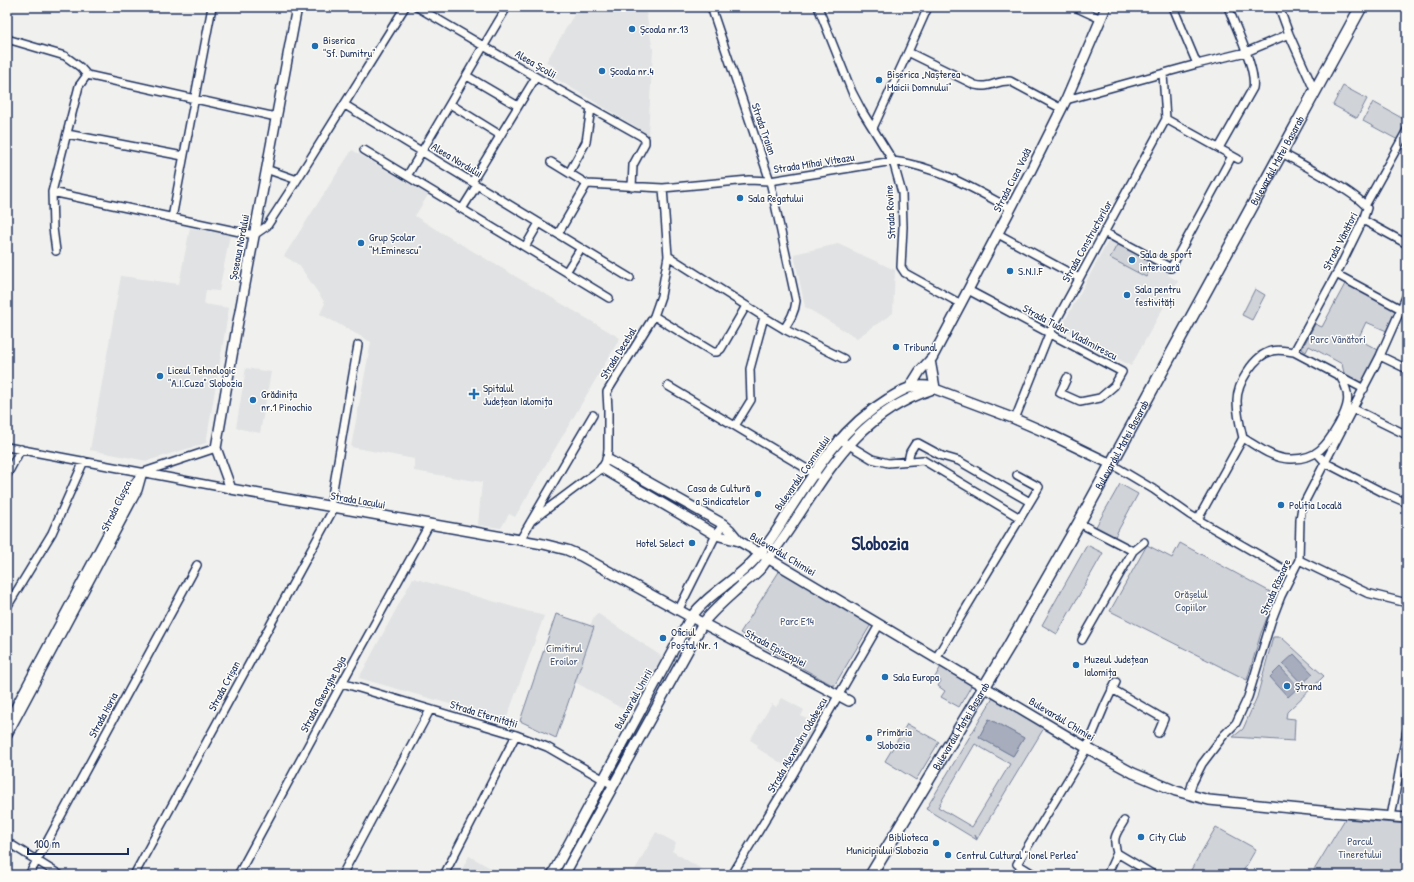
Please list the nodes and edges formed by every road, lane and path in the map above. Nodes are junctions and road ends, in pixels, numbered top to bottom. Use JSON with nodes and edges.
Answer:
{"nodes":[{"id":1,"x":212,"y":7,"type":"edge"},
{"id":2,"x":298,"y":7,"type":"edge"},
{"id":3,"x":405,"y":7,"type":"edge"},
{"id":4,"x":417,"y":7,"type":"edge"},
{"id":5,"x":507,"y":7,"type":"edge"},
{"id":6,"x":711,"y":7,"type":"edge"},
{"id":7,"x":818,"y":7,"type":"edge"},
{"id":8,"x":928,"y":7,"type":"edge"},
{"id":9,"x":1075,"y":7,"type":"edge"},
{"id":10,"x":1106,"y":7,"type":"edge"},
{"id":11,"x":1173,"y":7,"type":"edge"},
{"id":12,"x":1228,"y":7,"type":"edge"},
{"id":13,"x":1279,"y":7,"type":"edge"},
{"id":14,"x":1361,"y":7,"type":"edge"},
{"id":15,"x":1101,"y":19,"type":"junction"},
{"id":16,"x":1289,"y":34,"type":"junction"},
{"id":17,"x":7,"y":39,"type":"edge"},
{"id":18,"x":483,"y":46,"type":"junction"},
{"id":19,"x":908,"y":52,"type":"junction"},
{"id":20,"x":1246,"y":52,"type":"junction"},
{"id":21,"x":1197,"y":64,"type":"junction"},
{"id":22,"x":1163,"y":74,"type":"junction"},
{"id":23,"x":87,"y":75,"type":"junction"},
{"id":24,"x":467,"y":76,"type":"junction"},
{"id":25,"x":536,"y":77,"type":"junction"},
{"id":26,"x":1315,"y":92,"type":"junction"},
{"id":27,"x":195,"y":100,"type":"junction"},
{"id":28,"x":450,"y":104,"type":"junction"},
{"id":29,"x":345,"y":105,"type":"junction"},
{"id":30,"x":1064,"y":105,"type":"junction"},
{"id":31,"x":518,"y":106,"type":"junction"},
{"id":32,"x":591,"y":108,"type":"junction"},
{"id":33,"x":276,"y":117,"type":"junction"},
{"id":34,"x":1166,"y":119,"type":"junction"},
{"id":35,"x":873,"y":128,"type":"junction"},
{"id":36,"x":1407,"y":130,"type":"edge"},
{"id":37,"x":67,"y":134,"type":"junction"},
{"id":38,"x":500,"y":135,"type":"junction"},
{"id":39,"x":1219,"y":148,"type":"junction"},
{"id":40,"x":364,"y":150,"type":"dead end"},
{"id":41,"x":422,"y":151,"type":"junction"},
{"id":42,"x":1282,"y":153,"type":"junction"},
{"id":43,"x":184,"y":156,"type":"junction"},
{"id":44,"x":893,"y":161,"type":"junction"},
{"id":45,"x":550,"y":162,"type":"dead end"},
{"id":46,"x":266,"y":168,"type":"junction"},
{"id":47,"x":569,"y":173,"type":"junction"},
{"id":48,"x":407,"y":176,"type":"junction"},
{"id":49,"x":297,"y":180,"type":"junction"},
{"id":50,"x":770,"y":181,"type":"junction"},
{"id":51,"x":475,"y":183,"type":"junction"},
{"id":52,"x":587,"y":184,"type":"junction"},
{"id":53,"x":632,"y":187,"type":"junction"},
{"id":54,"x":663,"y":188,"type":"junction"},
{"id":55,"x":52,"y":192,"type":"junction"},
{"id":56,"x":1366,"y":204,"type":"junction"},
{"id":57,"x":462,"y":209,"type":"junction"},
{"id":58,"x":1011,"y":209,"type":"junction"},
{"id":59,"x":172,"y":218,"type":"junction"},
{"id":60,"x":1364,"y":220,"type":"junction"},
{"id":61,"x":539,"y":223,"type":"junction"},
{"id":62,"x":1104,"y":232,"type":"junction"},
{"id":63,"x":558,"y":234,"type":"junction"},
{"id":64,"x":998,"y":234,"type":"junction"},
{"id":65,"x":254,"y":235,"type":"junction"},
{"id":66,"x":1407,"y":244,"type":"edge"},
{"id":67,"x":525,"y":247,"type":"junction"},
{"id":68,"x":581,"y":248,"type":"junction"},
{"id":69,"x":56,"y":251,"type":"dead end"},
{"id":70,"x":668,"y":256,"type":"junction"},
{"id":71,"x":566,"y":272,"type":"junction"},
{"id":72,"x":1336,"y":274,"type":"junction"},
{"id":73,"x":630,"y":278,"type":"dead end"},
{"id":74,"x":1079,"y":278,"type":"junction"},
{"id":75,"x":968,"y":290,"type":"junction"},
{"id":76,"x":609,"y":298,"type":"dead end"},
{"id":77,"x":1406,"y":299,"type":"edge"},
{"id":78,"x":961,"y":304,"type":"junction"},
{"id":79,"x":746,"y":306,"type":"junction"},
{"id":80,"x":1401,"y":309,"type":"junction"},
{"id":81,"x":654,"y":316,"type":"junction"},
{"id":82,"x":764,"y":317,"type":"junction"},
{"id":83,"x":784,"y":329,"type":"junction"},
{"id":84,"x":1049,"y":334,"type":"junction"},
{"id":85,"x":358,"y":345,"type":"dead end"},
{"id":86,"x":1294,"y":352,"type":"junction"},
{"id":87,"x":1380,"y":356,"type":"junction"},
{"id":88,"x":844,"y":359,"type":"dead end"},
{"id":89,"x":930,"y":360,"type":"junction"},
{"id":90,"x":1407,"y":369,"type":"edge"},
{"id":91,"x":1067,"y":378,"type":"dead end"},
{"id":92,"x":1341,"y":378,"type":"junction"},
{"id":93,"x":668,"y":386,"type":"dead end"},
{"id":94,"x":910,"y":387,"type":"junction"},
{"id":95,"x":935,"y":388,"type":"junction"},
{"id":96,"x":1364,"y":389,"type":"junction"},
{"id":97,"x":1354,"y":409,"type":"junction"},
{"id":98,"x":593,"y":415,"type":"dead end"},
{"id":99,"x":1015,"y":419,"type":"junction"},
{"id":100,"x":735,"y":426,"type":"junction"},
{"id":101,"x":1407,"y":434,"type":"edge"},
{"id":102,"x":1243,"y":438,"type":"junction"},
{"id":103,"x":839,"y":439,"type":"junction"},
{"id":104,"x":848,"y":445,"type":"junction"},
{"id":105,"x":7,"y":447,"type":"edge"},
{"id":106,"x":216,"y":448,"type":"junction"},
{"id":107,"x":21,"y":449,"type":"junction"},
{"id":108,"x":1317,"y":453,"type":"junction"},
{"id":109,"x":607,"y":459,"type":"junction"},
{"id":110,"x":84,"y":461,"type":"junction"},
{"id":111,"x":908,"y":461,"type":"junction"},
{"id":112,"x":1326,"y":463,"type":"junction"},
{"id":113,"x":1111,"y":464,"type":"junction"},
{"id":114,"x":602,"y":468,"type":"junction"},
{"id":115,"x":143,"y":472,"type":"junction"},
{"id":116,"x":814,"y":473,"type":"junction"},
{"id":117,"x":7,"y":475,"type":"edge"},
{"id":118,"x":1017,"y":475,"type":"dead end"},
{"id":119,"x":823,"y":479,"type":"junction"},
{"id":120,"x":231,"y":489,"type":"junction"},
{"id":121,"x":1030,"y":502,"type":"junction"},
{"id":122,"x":1407,"y":503,"type":"edge"},
{"id":123,"x":332,"y":508,"type":"junction"},
{"id":124,"x":1020,"y":518,"type":"junction"},
{"id":125,"x":1198,"y":519,"type":"junction"},
{"id":126,"x":531,"y":521,"type":"junction"},
{"id":127,"x":1079,"y":522,"type":"junction"},
{"id":128,"x":723,"y":524,"type":"junction"},
{"id":129,"x":429,"y":525,"type":"junction"},
{"id":130,"x":716,"y":535,"type":"junction"},
{"id":131,"x":520,"y":540,"type":"junction"},
{"id":132,"x":739,"y":541,"type":"junction"},
{"id":133,"x":1144,"y":542,"type":"dead end"},
{"id":134,"x":1133,"y":552,"type":"junction"},
{"id":135,"x":760,"y":554,"type":"junction"},
{"id":136,"x":768,"y":559,"type":"junction"},
{"id":137,"x":1299,"y":560,"type":"junction"},
{"id":138,"x":197,"y":565,"type":"dead end"},
{"id":139,"x":1292,"y":574,"type":"junction"},
{"id":140,"x":1407,"y":603,"type":"edge"},
{"id":141,"x":7,"y":607,"type":"edge"},
{"id":142,"x":678,"y":609,"type":"junction"},
{"id":143,"x":691,"y":617,"type":"junction"},
{"id":144,"x":702,"y":623,"type":"junction"},
{"id":145,"x":879,"y":625,"type":"junction"},
{"id":146,"x":1082,"y":640,"type":"dead end"},
{"id":147,"x":936,"y":658,"type":"junction"},
{"id":148,"x":1116,"y":682,"type":"dead end"},
{"id":149,"x":342,"y":683,"type":"junction"},
{"id":150,"x":984,"y":687,"type":"junction"},
{"id":151,"x":1112,"y":689,"type":"junction"},
{"id":152,"x":839,"y":695,"type":"junction"},
{"id":153,"x":849,"y":701,"type":"dead end"},
{"id":154,"x":430,"y":710,"type":"junction"},
{"id":155,"x":7,"y":722,"type":"edge"},
{"id":156,"x":1407,"y":730,"type":"edge"},
{"id":157,"x":1158,"y":734,"type":"dead end"},
{"id":158,"x":516,"y":735,"type":"junction"},
{"id":159,"x":7,"y":736,"type":"edge"},
{"id":160,"x":1086,"y":748,"type":"junction"},
{"id":161,"x":602,"y":780,"type":"junction"},
{"id":162,"x":613,"y":785,"type":"junction"},
{"id":163,"x":1189,"y":795,"type":"junction"},
{"id":164,"x":1391,"y":817,"type":"junction"},
{"id":165,"x":1407,"y":818,"type":"edge"},
{"id":166,"x":1124,"y":821,"type":"dead end"},
{"id":167,"x":7,"y":842,"type":"edge"},
{"id":168,"x":1117,"y":853,"type":"junction"},
{"id":169,"x":37,"y":861,"type":"junction"},
{"id":170,"x":29,"y":875,"type":"edge"},
{"id":171,"x":60,"y":875,"type":"edge"},
{"id":172,"x":134,"y":875,"type":"edge"},
{"id":173,"x":238,"y":875,"type":"edge"},
{"id":174,"x":342,"y":875,"type":"edge"},
{"id":175,"x":444,"y":875,"type":"edge"},
{"id":176,"x":552,"y":875,"type":"edge"},
{"id":177,"x":564,"y":875,"type":"edge"},
{"id":178,"x":732,"y":875,"type":"edge"},
{"id":179,"x":871,"y":875,"type":"edge"},
{"id":180,"x":1035,"y":875,"type":"edge"},
{"id":181,"x":1107,"y":875,"type":"edge"},
{"id":182,"x":1154,"y":875,"type":"edge"}],
"edges":[{"from":1,"to":27,"type":"street"},
{"from":2,"to":33,"type":"street","name":"Șoseaua Nordului"},
{"from":3,"to":29,"type":"street"},
{"from":4,"to":18,"type":"street","name":"Aleea Școlii"},
{"from":5,"to":18,"type":"street"},
{"from":6,"to":50,"type":"street","name":"Strada Traian"},
{"from":7,"to":35,"type":"street","name":"Strada Rovine"},
{"from":8,"to":19,"type":"street"},
{"from":9,"to":15,"type":"street"},
{"from":10,"to":15,"type":"street","name":"Strada Cuza Vodă"},
{"from":11,"to":21,"type":"street"},
{"from":12,"to":20,"type":"street"},
{"from":13,"to":16,"type":"street"},
{"from":14,"to":26,"type":"main road","name":"Bulevardul Matei Basarab"},
{"from":15,"to":30,"type":"street","name":"Strada Cuza Vodă"},
{"from":16,"to":20,"type":"street"},
{"from":16,"to":26,"type":"street"},
{"from":17,"to":23,"type":"street"},
{"from":18,"to":24,"type":"street"},
{"from":18,"to":25,"type":"street","name":"Aleea Școlii"},
{"from":19,"to":30,"type":"street"},
{"from":19,"to":35,"type":"street"},
{"from":20,"to":21,"type":"street"},
{"from":20,"to":39,"type":"street"},
{"from":21,"to":22,"type":"street"},
{"from":22,"to":30,"type":"street"},
{"from":22,"to":34,"type":"street"},
{"from":23,"to":27,"type":"street"},
{"from":23,"to":37,"type":"street"},
{"from":24,"to":28,"type":"street"},
{"from":24,"to":31,"type":"street"},
{"from":25,"to":31,"type":"street"},
{"from":25,"to":32,"type":"street","name":"Aleea Școlii"},
{"from":26,"to":42,"type":"main road","name":"Bulevardul Matei Basarab"},
{"from":27,"to":33,"type":"street"},
{"from":27,"to":43,"type":"street"},
{"from":28,"to":38,"type":"street"},
{"from":28,"to":41,"type":"street"},
{"from":29,"to":41,"type":"street","name":"Aleea Nordului"},
{"from":29,"to":49,"type":"street"},
{"from":30,"to":58,"type":"street","name":"Strada Cuza Vodă"},
{"from":31,"to":38,"type":"street"},
{"from":32,"to":47,"type":"street"},
{"from":32,"to":53,"type":"street","name":"Aleea Școlii"},
{"from":33,"to":46,"type":"street","name":"Șoseaua Nordului"},
{"from":34,"to":39,"type":"street"},
{"from":34,"to":62,"type":"street","name":"Strada Constructorilor"},
{"from":35,"to":44,"type":"street","name":"Strada Rovine"},
{"from":36,"to":56,"type":"street"},
{"from":37,"to":43,"type":"street"},
{"from":37,"to":55,"type":"street"},
{"from":38,"to":51,"type":"street"},
{"from":39,"to":62,"type":"street"},
{"from":40,"to":48,"type":"street"},
{"from":41,"to":48,"type":"street"},
{"from":41,"to":51,"type":"street","name":"Aleea Nordului"},
{"from":42,"to":56,"type":"street","name":"Strada Vânători"},
{"from":42,"to":113,"type":"main road","name":"Bulevardul Matei Basarab"},
{"from":43,"to":59,"type":"street"},
{"from":44,"to":50,"type":"street","name":"Strada Mihai Viteazu"},
{"from":44,"to":58,"type":"street","name":"Strada Mihai Viteazu"},
{"from":44,"to":78,"type":"street","name":"Strada Rovine"},
{"from":45,"to":47,"type":"street"},
{"from":46,"to":49,"type":"street"},
{"from":46,"to":65,"type":"street","name":"Șoseaua Nordului"},
{"from":47,"to":52,"type":"street"},
{"from":48,"to":57,"type":"street"},
{"from":49,"to":65,"type":"street"},
{"from":50,"to":54,"type":"street","name":"Strada Mihai Viteazu"},
{"from":50,"to":83,"type":"street","name":"Strada Traian"},
{"from":51,"to":57,"type":"street"},
{"from":51,"to":61,"type":"street","name":"Aleea Nordului"},
{"from":52,"to":53,"type":"street","name":"Strada Mihai Viteazu"},
{"from":52,"to":63,"type":"street"},
{"from":53,"to":54,"type":"street","name":"Strada Mihai Viteazu"},
{"from":54,"to":70,"type":"street","name":"Strada Decebal"},
{"from":55,"to":59,"type":"street"},
{"from":55,"to":69,"type":"street"},
{"from":56,"to":60,"type":"street","name":"Strada Vânători"},
{"from":57,"to":67,"type":"street"},
{"from":58,"to":64,"type":"street","name":"Strada Cuza Vodă"},
{"from":59,"to":65,"type":"street"},
{"from":60,"to":66,"type":"street"},
{"from":60,"to":72,"type":"street","name":"Strada Vânători"},
{"from":61,"to":63,"type":"street","name":"Aleea Nordului"},
{"from":61,"to":67,"type":"street"},
{"from":62,"to":74,"type":"street","name":"Strada Constructorilor"},
{"from":63,"to":68,"type":"street","name":"Aleea Nordului"},
{"from":64,"to":74,"type":"street"},
{"from":64,"to":75,"type":"street","name":"Strada Cuza Vodă"},
{"from":65,"to":106,"type":"street","name":"Șoseaua Nordului"},
{"from":67,"to":71,"type":"street"},
{"from":68,"to":71,"type":"street"},
{"from":68,"to":73,"type":"street","name":"Aleea Nordului"},
{"from":70,"to":79,"type":"street"},
{"from":70,"to":81,"type":"street","name":"Strada Decebal"},
{"from":71,"to":76,"type":"street"},
{"from":72,"to":80,"type":"street"},
{"from":72,"to":86,"type":"street","name":"Strada Vânători"},
{"from":74,"to":84,"type":"street","name":"Strada Constructorilor"},
{"from":75,"to":78,"type":"street","name":"Strada Cuza Vodă"},
{"from":75,"to":84,"type":"street","name":"Strada Tudor Vladimirescu"},
{"from":77,"to":80,"type":"street","name":"Strada Răzoare"},
{"from":78,"to":89,"type":"street","name":"Strada Cuza Vodă"},
{"from":79,"to":81,"type":"street"},
{"from":79,"to":82,"type":"street"},
{"from":80,"to":87,"type":"street","name":"Strada Răzoare"},
{"from":81,"to":109,"type":"street","name":"Strada Decebal"},
{"from":82,"to":83,"type":"street"},
{"from":82,"to":100,"type":"street"},
{"from":83,"to":88,"type":"street"},
{"from":84,"to":91,"type":"street","name":"Strada Tudor Vladimirescu"},
{"from":84,"to":99,"type":"street","name":"Strada Constructorilor"},
{"from":85,"to":123,"type":"street","name":"Strada Crișan"},
{"from":86,"to":92,"type":"street"},
{"from":86,"to":102,"type":"street"},
{"from":87,"to":90,"type":"street"},
{"from":87,"to":96,"type":"street","name":"Strada Răzoare"},
{"from":89,"to":94,"type":"street","name":"Strada Cuza Vodă"},
{"from":89,"to":95,"type":"street"},
{"from":92,"to":96,"type":"street"},
{"from":92,"to":108,"type":"street"},
{"from":93,"to":100,"type":"street"},
{"from":94,"to":95,"type":"street","name":"Bulevardul Cosminului"},
{"from":94,"to":103,"type":"street","name":"Bulevardul Cosminului"},
{"from":95,"to":99,"type":"street","name":"Bulevardul Cosminului"},
{"from":95,"to":104,"type":"street","name":"Bulevardul Cosminului"},
{"from":96,"to":97,"type":"street","name":"Strada Răzoare"},
{"from":97,"to":101,"type":"street"},
{"from":97,"to":112,"type":"street","name":"Strada Răzoare"},
{"from":98,"to":126,"type":"street","name":"Strada Decebal"},
{"from":99,"to":113,"type":"street","name":"Bulevardul Cosminului"},
{"from":100,"to":116,"type":"street"},
{"from":102,"to":108,"type":"street"},
{"from":102,"to":125,"type":"street"},
{"from":103,"to":104,"type":"street"},
{"from":103,"to":116,"type":"street","name":"Bulevardul Cosminului"},
{"from":104,"to":111,"type":"street"},
{"from":104,"to":119,"type":"street","name":"Bulevardul Cosminului"},
{"from":105,"to":107,"type":"street","name":"Strada Lacului"},
{"from":106,"to":115,"type":"street"},
{"from":106,"to":120,"type":"street"},
{"from":107,"to":110,"type":"street","name":"Strada Lacului"},
{"from":107,"to":117,"type":"street"},
{"from":108,"to":112,"type":"street"},
{"from":109,"to":114,"type":"street","name":"Strada Decebal"},
{"from":109,"to":128,"type":"street","name":"Bulevardul Chimiei"},
{"from":110,"to":115,"type":"street","name":"Strada Lacului"},
{"from":110,"to":141,"type":"street"},
{"from":111,"to":121,"type":"street"},
{"from":111,"to":124,"type":"street"},
{"from":112,"to":122,"type":"street"},
{"from":112,"to":137,"type":"street","name":"Strada Răzoare"},
{"from":113,"to":125,"type":"street"},
{"from":113,"to":127,"type":"main road","name":"Bulevardul Matei Basarab"},
{"from":114,"to":126,"type":"street","name":"Strada Decebal"},
{"from":114,"to":130,"type":"street","name":"Bulevardul Chimiei"},
{"from":115,"to":120,"type":"street","name":"Strada Lacului"},
{"from":115,"to":155,"type":"street","name":"Strada Cloșca"},
{"from":115,"to":159,"type":"street","name":"Strada Cloșca"},
{"from":116,"to":119,"type":"street"},
{"from":116,"to":135,"type":"street","name":"Bulevardul Cosminului"},
{"from":118,"to":121,"type":"street"},
{"from":119,"to":136,"type":"street","name":"Bulevardul Cosminului"},
{"from":120,"to":123,"type":"street","name":"Strada Lacului"},
{"from":121,"to":124,"type":"street"},
{"from":123,"to":129,"type":"street","name":"Strada Lacului"},
{"from":123,"to":172,"type":"street","name":"Strada Crișan"},
{"from":124,"to":147,"type":"street"},
{"from":125,"to":139,"type":"street"},
{"from":126,"to":131,"type":"street","name":"Strada Decebal"},
{"from":127,"to":134,"type":"street"},
{"from":127,"to":150,"type":"main road","name":"Bulevardul Matei Basarab"},
{"from":128,"to":130,"type":"street"},
{"from":128,"to":132,"type":"street","name":"Bulevardul Chimiei"},
{"from":129,"to":131,"type":"street","name":"Strada Lacului"},
{"from":129,"to":149,"type":"street","name":"Strada Gheorghe Doja"},
{"from":130,"to":132,"type":"street","name":"Bulevardul Chimiei"},
{"from":130,"to":142,"type":"street"},
{"from":131,"to":142,"type":"street","name":"Strada Lacului"},
{"from":132,"to":135,"type":"street","name":"Bulevardul Chimiei"},
{"from":133,"to":134,"type":"street"},
{"from":134,"to":146,"type":"street"},
{"from":135,"to":136,"type":"street","name":"Bulevardul Chimiei"},
{"from":135,"to":143,"type":"street","name":"Bulevardul Unirii"},
{"from":136,"to":144,"type":"street"},
{"from":136,"to":145,"type":"street","name":"Bulevardul Chimiei"},
{"from":137,"to":139,"type":"street","name":"Strada Răzoare"},
{"from":137,"to":140,"type":"street"},
{"from":138,"to":169,"type":"street","name":"Strada Horia"},
{"from":139,"to":163,"type":"street","name":"Strada Răzoare"},
{"from":142,"to":143,"type":"street","name":"Strada Lacului"},
{"from":143,"to":144,"type":"street","name":"Strada Episcopiei"},
{"from":143,"to":161,"type":"street","name":"Bulevardul Unirii"},
{"from":144,"to":152,"type":"street","name":"Strada Episcopiei"},
{"from":144,"to":162,"type":"street"},
{"from":145,"to":147,"type":"street","name":"Bulevardul Chimiei"},
{"from":145,"to":152,"type":"street","name":"Strada Alexandru Odobescu"},
{"from":147,"to":150,"type":"street","name":"Bulevardul Chimiei"},
{"from":148,"to":151,"type":"street"},
{"from":149,"to":154,"type":"street","name":"Strada Eternității"},
{"from":149,"to":173,"type":"street","name":"Strada Gheorghe Doja"},
{"from":150,"to":160,"type":"street","name":"Bulevardul Chimiei"},
{"from":150,"to":179,"type":"main road","name":"Bulevardul Matei Basarab"},
{"from":151,"to":157,"type":"street"},
{"from":151,"to":160,"type":"street"},
{"from":152,"to":153,"type":"street","name":"Strada Episcopiei"},
{"from":152,"to":178,"type":"street","name":"Strada Alexandru Odobescu"},
{"from":154,"to":158,"type":"street","name":"Strada Eternității"},
{"from":154,"to":174,"type":"street"},
{"from":156,"to":164,"type":"street"},
{"from":158,"to":161,"type":"street","name":"Strada Eternității"},
{"from":158,"to":175,"type":"street"},
{"from":160,"to":163,"type":"street","name":"Bulevardul Chimiei"},
{"from":160,"to":180,"type":"street"},
{"from":161,"to":162,"type":"street","name":"Strada Eternității"},
{"from":161,"to":176,"type":"street","name":"Bulevardul Unirii"},
{"from":162,"to":177,"type":"street"},
{"from":163,"to":164,"type":"street","name":"Bulevardul Chimiei"},
{"from":164,"to":165,"type":"street","name":"Bulevardul Chimiei"},
{"from":166,"to":168,"type":"street"},
{"from":167,"to":169,"type":"street"},
{"from":168,"to":181,"type":"street"},
{"from":168,"to":182,"type":"street"},
{"from":169,"to":170,"type":"street","name":"Strada Horia"},
{"from":169,"to":171,"type":"street"}]}
